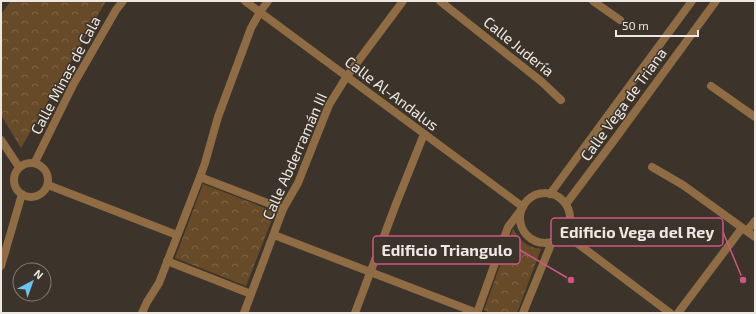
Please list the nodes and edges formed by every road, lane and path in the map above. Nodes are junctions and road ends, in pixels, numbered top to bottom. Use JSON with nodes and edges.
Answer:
{"nodes":[{"id":1,"x":122,"y":1,"type":"edge"},
{"id":2,"x":245,"y":1,"type":"edge"},
{"id":3,"x":268,"y":1,"type":"edge"},
{"id":4,"x":402,"y":1,"type":"edge"},
{"id":5,"x":440,"y":1,"type":"edge"},
{"id":6,"x":593,"y":1,"type":"edge"},
{"id":7,"x":692,"y":1,"type":"edge"},
{"id":8,"x":716,"y":1,"type":"edge"},
{"id":9,"x":260,"y":12,"type":"junction"},
{"id":10,"x":620,"y":20,"type":"dead end"},
{"id":11,"x":347,"y":76,"type":"junction"},
{"id":12,"x":711,"y":86,"type":"dead end"},
{"id":13,"x":561,"y":100,"type":"dead end"},
{"id":14,"x":755,"y":117,"type":"edge"},
{"id":15,"x":424,"y":134,"type":"junction"},
{"id":16,"x":1,"y":140,"type":"edge"},
{"id":17,"x":35,"y":162,"type":"junction"},
{"id":18,"x":652,"y":166,"type":"dead end"},
{"id":19,"x":19,"y":167,"type":"junction"},
{"id":20,"x":200,"y":177,"type":"junction"},
{"id":21,"x":48,"y":185,"type":"junction"},
{"id":22,"x":22,"y":194,"type":"junction"},
{"id":23,"x":550,"y":194,"type":"junction"},
{"id":24,"x":566,"y":204,"type":"junction"},
{"id":25,"x":523,"y":208,"type":"junction"},
{"id":26,"x":283,"y":209,"type":"junction"},
{"id":27,"x":755,"y":221,"type":"edge"},
{"id":28,"x":744,"y":229,"type":"junction"},
{"id":29,"x":565,"y":234,"type":"junction"},
{"id":30,"x":177,"y":235,"type":"junction"},
{"id":31,"x":274,"y":235,"type":"junction"},
{"id":32,"x":755,"y":237,"type":"edge"},
{"id":33,"x":552,"y":242,"type":"junction"},
{"id":34,"x":167,"y":261,"type":"junction"},
{"id":35,"x":1,"y":266,"type":"edge"},
{"id":36,"x":370,"y":272,"type":"junction"},
{"id":37,"x":251,"y":294,"type":"junction"},
{"id":38,"x":142,"y":313,"type":"edge"},
{"id":39,"x":244,"y":313,"type":"edge"},
{"id":40,"x":354,"y":313,"type":"edge"},
{"id":41,"x":477,"y":313,"type":"edge"},
{"id":42,"x":523,"y":313,"type":"edge"},
{"id":43,"x":670,"y":313,"type":"edge"},
{"id":44,"x":678,"y":313,"type":"edge"}],
"edges":[{"from":1,"to":17,"type":"street","name":"Calle Minas de Cala"},
{"from":2,"to":9,"type":"street","name":"Calle Al-Andalus"},
{"from":3,"to":9,"type":"street"},
{"from":4,"to":11,"type":"street","name":"Calle Abderramán III"},
{"from":5,"to":13,"type":"street","name":"Calle Judería"},
{"from":6,"to":10,"type":"street"},
{"from":7,"to":23,"type":"street","name":"Calle Vega de Triana"},
{"from":8,"to":24,"type":"street","name":"Calle Vega de Triana"},
{"from":9,"to":11,"type":"street","name":"Calle Al-Andalus"},
{"from":9,"to":20,"type":"street"},
{"from":11,"to":15,"type":"street","name":"Calle Al-Andalus"},
{"from":11,"to":26,"type":"street","name":"Calle Abderramán III"},
{"from":12,"to":14,"type":"street"},
{"from":15,"to":25,"type":"street","name":"Calle Al-Andalus"},
{"from":15,"to":36,"type":"street"},
{"from":16,"to":19,"type":"street"},
{"from":17,"to":19,"type":"street"},
{"from":17,"to":21,"type":"street"},
{"from":18,"to":28,"type":"street"},
{"from":19,"to":22,"type":"street"},
{"from":20,"to":26,"type":"street"},
{"from":20,"to":30,"type":"street"},
{"from":21,"to":22,"type":"street"},
{"from":21,"to":30,"type":"street"},
{"from":22,"to":35,"type":"street"},
{"from":23,"to":24,"type":"street"},
{"from":23,"to":25,"type":"street"},
{"from":24,"to":29,"type":"street"},
{"from":25,"to":33,"type":"street"},
{"from":25,"to":41,"type":"street"},
{"from":26,"to":31,"type":"street","name":"Calle Abderramán III"},
{"from":27,"to":28,"type":"street"},
{"from":28,"to":32,"type":"street"},
{"from":28,"to":44,"type":"street"},
{"from":29,"to":33,"type":"street"},
{"from":29,"to":43,"type":"street"},
{"from":30,"to":34,"type":"street"},
{"from":31,"to":36,"type":"street"},
{"from":31,"to":37,"type":"street","name":"Calle Abderramán III"},
{"from":33,"to":42,"type":"street"},
{"from":34,"to":37,"type":"street"},
{"from":34,"to":38,"type":"street"},
{"from":36,"to":40,"type":"street"},
{"from":36,"to":41,"type":"street"},
{"from":37,"to":39,"type":"street","name":"Calle Abderramán III"}]}
